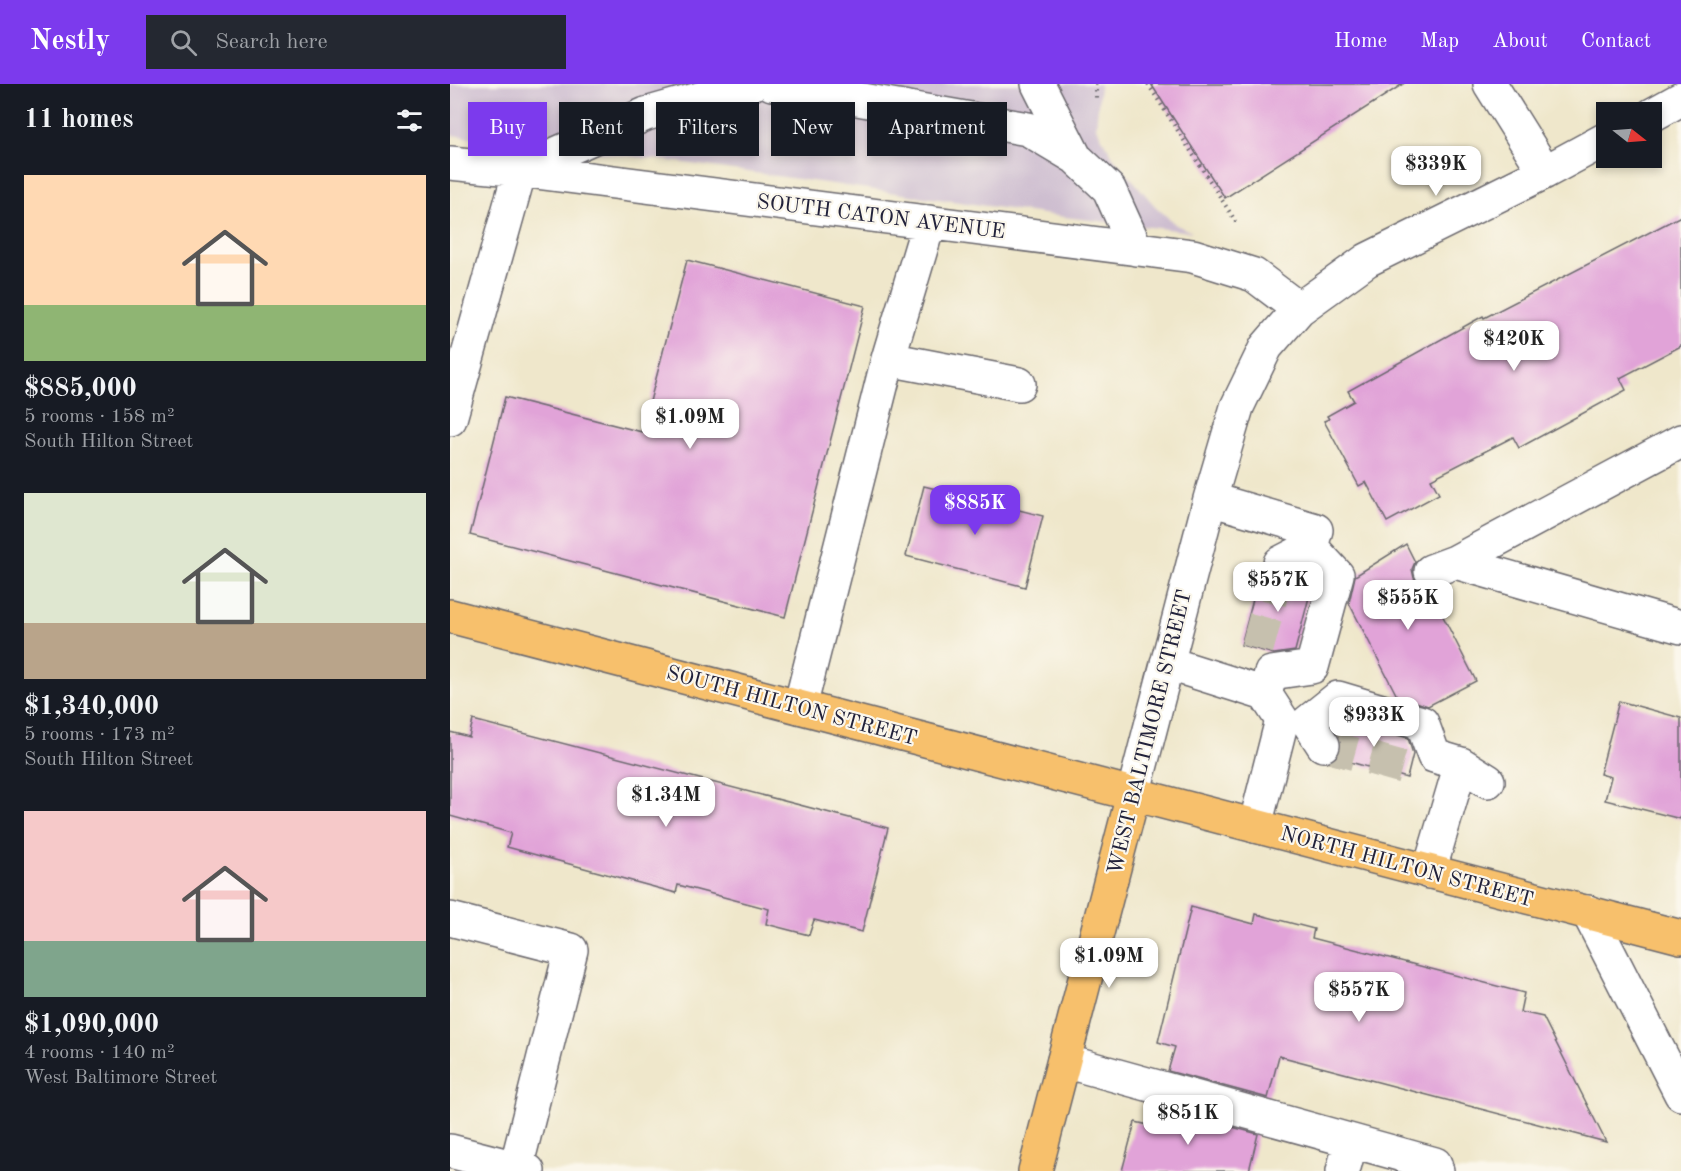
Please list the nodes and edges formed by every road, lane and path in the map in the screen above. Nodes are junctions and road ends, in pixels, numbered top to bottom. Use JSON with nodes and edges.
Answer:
{"nodes":[{"id":1,"x":752,"y":84,"type":"edge"},
{"id":2,"x":772,"y":84,"type":"edge"},
{"id":3,"x":838,"y":84,"type":"edge"},
{"id":4,"x":1038,"y":84,"type":"edge"},
{"id":5,"x":1148,"y":84,"type":"edge"},
{"id":6,"x":1490,"y":84,"type":"edge"},
{"id":7,"x":1681,"y":99,"type":"edge"},
{"id":8,"x":874,"y":102,"type":"joint"},
{"id":9,"x":1662,"y":109,"type":"edge"},
{"id":10,"x":1007,"y":125,"type":"edge"},
{"id":11,"x":1596,"y":144,"type":"edge"},
{"id":12,"x":1075,"y":157,"type":"junction"},
{"id":13,"x":450,"y":163,"type":"edge"},
{"id":14,"x":520,"y":170,"type":"junction"},
{"id":15,"x":1545,"y":172,"type":"junction"},
{"id":16,"x":929,"y":222,"type":"junction"},
{"id":17,"x":1240,"y":229,"type":"dead end"},
{"id":18,"x":1136,"y":249,"type":"junction"},
{"id":19,"x":1299,"y":309,"type":"junction"},
{"id":20,"x":888,"y":358,"type":"junction"},
{"id":21,"x":1019,"y":384,"type":"dead end"},
{"id":22,"x":450,"y":419,"type":"edge"},
{"id":23,"x":1681,"y":441,"type":"edge"},
{"id":24,"x":1210,"y":499,"type":"junction"},
{"id":25,"x":1311,"y":547,"type":"junction"},
{"id":26,"x":1280,"y":563,"type":"dead end"},
{"id":27,"x":450,"y":616,"type":"edge"},
{"id":28,"x":1681,"y":627,"type":"edge"},
{"id":29,"x":1167,"y":663,"type":"junction"},
{"id":30,"x":1312,"y":667,"type":"junction"},
{"id":31,"x":1338,"y":698,"type":"junction"},
{"id":32,"x":1284,"y":700,"type":"junction"},
{"id":33,"x":800,"y":707,"type":"junction"},
{"id":34,"x":1435,"y":763,"type":"junction"},
{"id":35,"x":1488,"y":782,"type":"dead end"},
{"id":36,"x":1133,"y":795,"type":"junction"},
{"id":37,"x":1255,"y":826,"type":"junction"},
{"id":38,"x":1429,"y":872,"type":"junction"},
{"id":39,"x":1588,"y":912,"type":"junction"},
{"id":40,"x":450,"y":919,"type":"edge"},
{"id":41,"x":1681,"y":937,"type":"edge"},
{"id":42,"x":1064,"y":1061,"type":"junction"},
{"id":43,"x":1681,"y":1094,"type":"edge"},
{"id":44,"x":450,"y":1151,"type":"edge"},
{"id":45,"x":1347,"y":1156,"type":"edge"},
{"id":46,"x":522,"y":1169,"type":"edge"},
{"id":47,"x":1035,"y":1171,"type":"edge"},
{"id":48,"x":1437,"y":1171,"type":"edge"}],
"edges":[{"from":1,"to":14,"type":"street"},
{"from":2,"to":8,"type":"street"},
{"from":3,"to":8,"type":"street"},
{"from":4,"to":12,"type":"street"},
{"from":5,"to":17,"type":"path"},
{"from":6,"to":15,"type":"street"},
{"from":7,"to":9,"type":"street"},
{"from":10,"to":12,"type":"street"},
{"from":11,"to":15,"type":"street","name":"WEST BALTIMORE STREET"},
{"from":12,"to":18,"type":"street"},
{"from":13,"to":14,"type":"street","name":"SOUTH CATON AVENUE"},
{"from":14,"to":16,"type":"street","name":"SOUTH CATON AVENUE"},
{"from":14,"to":22,"type":"street"},
{"from":15,"to":19,"type":"street","name":"WEST BALTIMORE STREET"},
{"from":16,"to":18,"type":"street","name":"SOUTH CATON AVENUE"},
{"from":16,"to":20,"type":"street"},
{"from":18,"to":19,"type":"street","name":"SOUTH CATON AVENUE"},
{"from":19,"to":24,"type":"street","name":"WEST BALTIMORE STREET"},
{"from":20,"to":21,"type":"street"},
{"from":20,"to":33,"type":"street"},
{"from":23,"to":28,"type":"street"},
{"from":24,"to":25,"type":"street"},
{"from":24,"to":29,"type":"street","name":"WEST BALTIMORE STREET"},
{"from":25,"to":26,"type":"street"},
{"from":25,"to":30,"type":"street"},
{"from":27,"to":33,"type":"main road","name":"SOUTH HILTON STREET"},
{"from":29,"to":32,"type":"street"},
{"from":29,"to":36,"type":"street","name":"WEST BALTIMORE STREET"},
{"from":30,"to":31,"type":"street"},
{"from":30,"to":32,"type":"street"},
{"from":31,"to":32,"type":"street"},
{"from":31,"to":34,"type":"street"},
{"from":32,"to":37,"type":"street"},
{"from":33,"to":36,"type":"main road","name":"SOUTH HILTON STREET"},
{"from":34,"to":35,"type":"street"},
{"from":34,"to":38,"type":"street"},
{"from":36,"to":37,"type":"main road","name":"NORTH HILTON STREET"},
{"from":36,"to":42,"type":"main road","name":"WEST BALTIMORE STREET"},
{"from":37,"to":38,"type":"main road","name":"NORTH HILTON STREET"},
{"from":38,"to":39,"type":"main road","name":"NORTH HILTON STREET"},
{"from":39,"to":41,"type":"main road","name":"NORTH HILTON STREET"},
{"from":39,"to":43,"type":"street"},
{"from":40,"to":46,"type":"street"},
{"from":42,"to":45,"type":"street"},
{"from":42,"to":47,"type":"main road","name":"WEST BALTIMORE STREET"},
{"from":44,"to":46,"type":"street"},
{"from":45,"to":48,"type":"street"}]}
